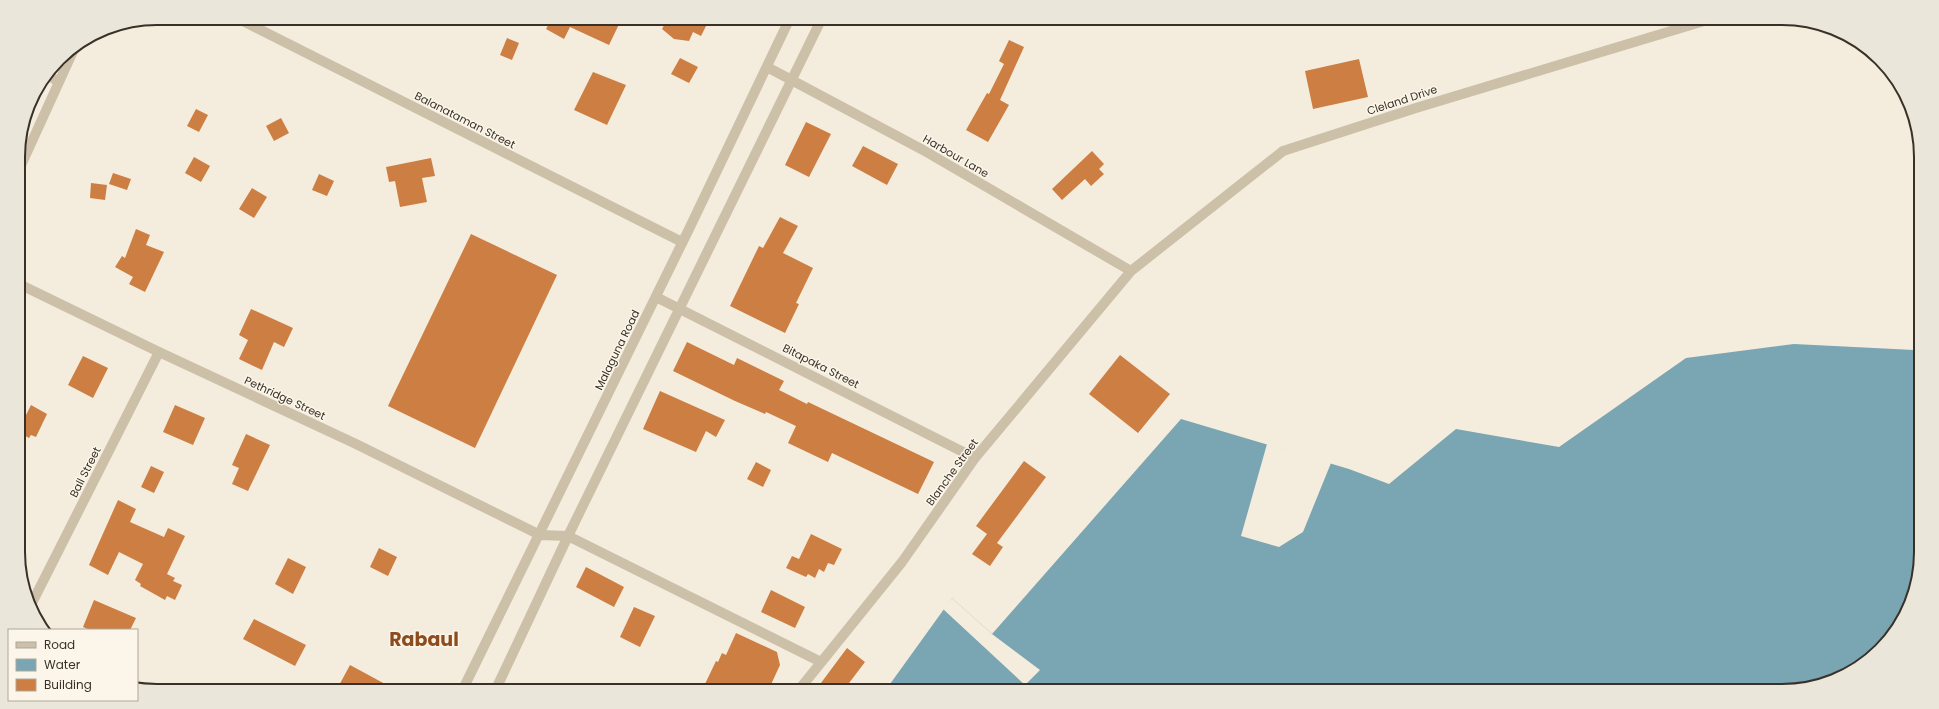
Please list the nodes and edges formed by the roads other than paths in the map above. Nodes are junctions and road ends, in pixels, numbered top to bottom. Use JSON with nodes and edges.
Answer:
{"nodes":[{"id":1,"x":251,"y":25,"type":"edge"},
{"id":2,"x":787,"y":25,"type":"edge"},
{"id":3,"x":819,"y":25,"type":"edge"},
{"id":4,"x":1691,"y":25,"type":"edge"},
{"id":5,"x":69,"y":59,"type":"edge"},
{"id":6,"x":766,"y":67,"type":"junction"},
{"id":7,"x":52,"y":77,"type":"edge"},
{"id":8,"x":792,"y":81,"type":"junction"},
{"id":9,"x":59,"y":82,"type":"junction"},
{"id":10,"x":25,"y":157,"type":"edge"},
{"id":11,"x":682,"y":242,"type":"junction"},
{"id":12,"x":1131,"y":272,"type":"junction"},
{"id":13,"x":25,"y":287,"type":"edge"},
{"id":14,"x":656,"y":297,"type":"junction"},
{"id":15,"x":679,"y":308,"type":"junction"},
{"id":16,"x":159,"y":352,"type":"junction"},
{"id":17,"x":975,"y":458,"type":"junction"},
{"id":18,"x":540,"y":535,"type":"junction"},
{"id":19,"x":568,"y":536,"type":"junction"},
{"id":20,"x":34,"y":599,"type":"edge"},
{"id":21,"x":821,"y":662,"type":"junction"},
{"id":22,"x":466,"y":684,"type":"edge"},
{"id":23,"x":499,"y":684,"type":"edge"},
{"id":24,"x":804,"y":684,"type":"edge"}],
"edges":[{"from":1,"to":11,"type":"street","name":"Balanataman Street"},
{"from":2,"to":6,"type":"street","name":"Malaguna Road"},
{"from":3,"to":8,"type":"street"},
{"from":4,"to":12,"type":"street","name":"Cleland Drive"},
{"from":5,"to":9,"type":"street"},
{"from":6,"to":8,"type":"street","name":"Harbour Lane"},
{"from":6,"to":11,"type":"street","name":"Malaguna Road"},
{"from":7,"to":9,"type":"street"},
{"from":8,"to":12,"type":"street","name":"Harbour Lane"},
{"from":8,"to":15,"type":"street"},
{"from":9,"to":10,"type":"street"},
{"from":11,"to":14,"type":"street","name":"Malaguna Road"},
{"from":12,"to":17,"type":"street","name":"Blanche Street"},
{"from":13,"to":16,"type":"street","name":"Pethridge Street"},
{"from":14,"to":15,"type":"street","name":"Bitapaka Street"},
{"from":14,"to":18,"type":"street","name":"Malaguna Road"},
{"from":15,"to":17,"type":"street","name":"Bitapaka Street"},
{"from":15,"to":19,"type":"street"},
{"from":16,"to":18,"type":"street","name":"Pethridge Street"},
{"from":16,"to":20,"type":"street","name":"Ball Street"},
{"from":17,"to":21,"type":"street","name":"Blanche Street"},
{"from":18,"to":19,"type":"street"},
{"from":18,"to":22,"type":"street","name":"Malaguna Road"},
{"from":19,"to":21,"type":"street"},
{"from":19,"to":23,"type":"street"},
{"from":21,"to":24,"type":"street","name":"Blanche Street"}]}
